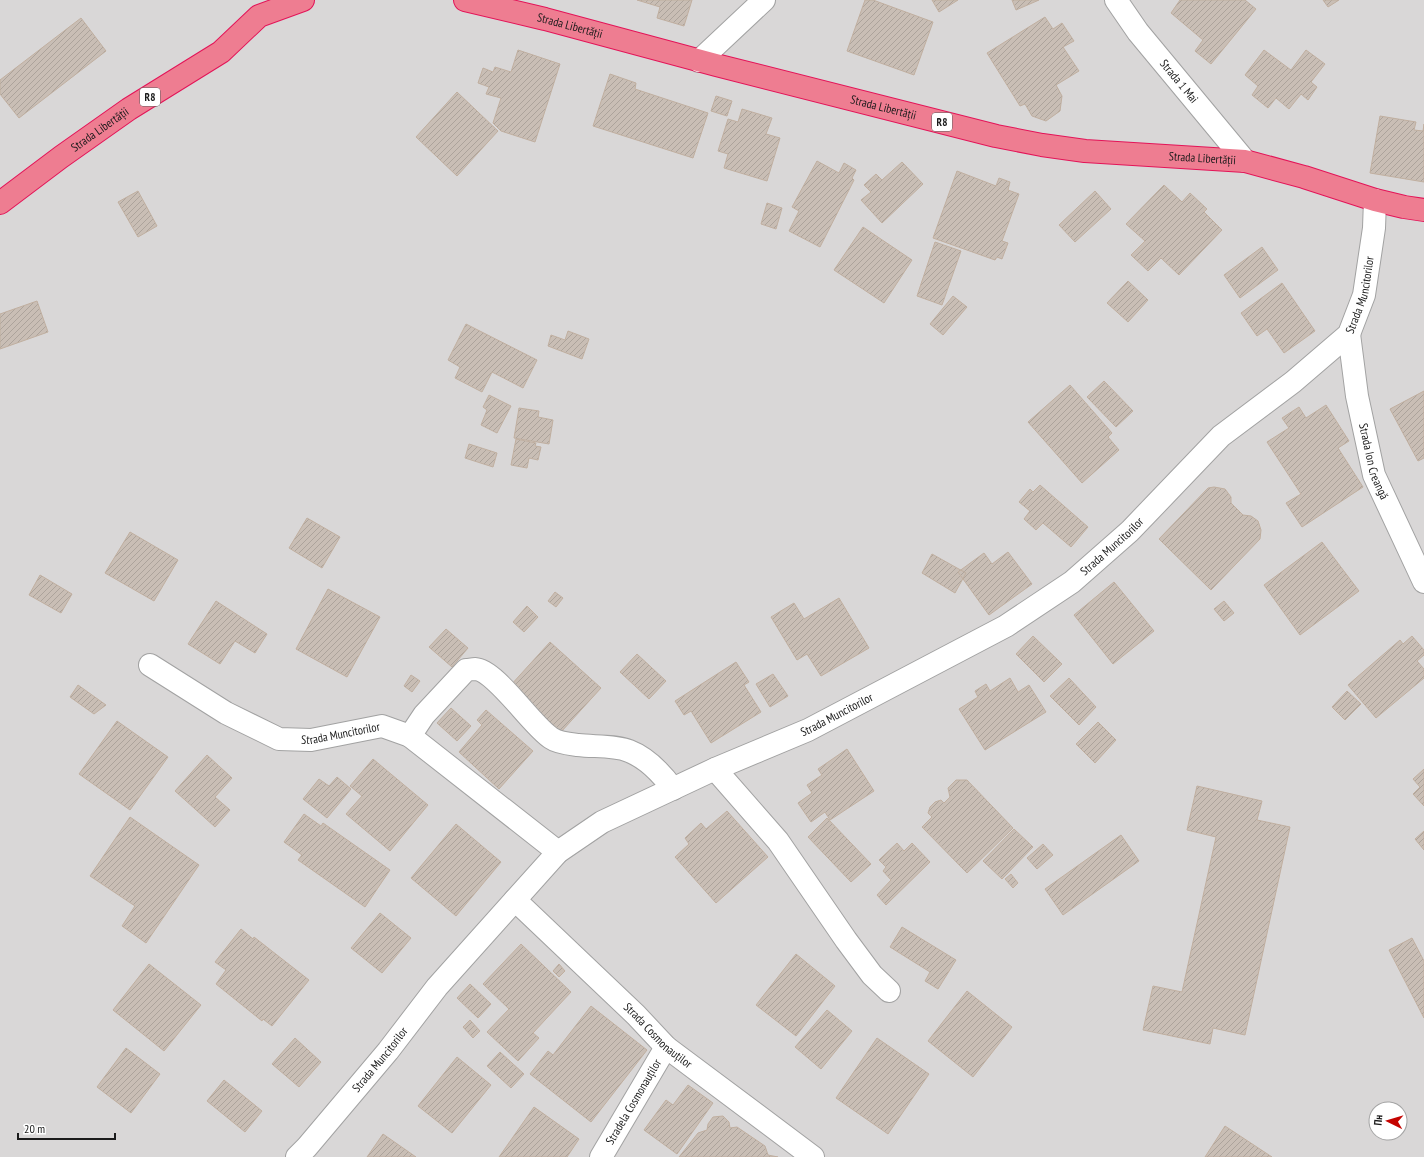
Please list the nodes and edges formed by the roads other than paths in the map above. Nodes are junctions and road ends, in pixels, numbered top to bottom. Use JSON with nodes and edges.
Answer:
{"nodes":[{"id":1,"x":303,"y":0,"type":"edge"},
{"id":2,"x":465,"y":0,"type":"edge"},
{"id":3,"x":764,"y":0,"type":"edge"},
{"id":4,"x":1116,"y":0,"type":"edge"},
{"id":5,"x":265,"y":8,"type":"edge"},
{"id":6,"x":699,"y":61,"type":"junction"},
{"id":7,"x":1245,"y":161,"type":"junction"},
{"id":8,"x":1374,"y":200,"type":"junction"},
{"id":9,"x":0,"y":203,"type":"edge"},
{"id":10,"x":1424,"y":210,"type":"edge"},
{"id":11,"x":1349,"y":334,"type":"junction"},
{"id":12,"x":1424,"y":582,"type":"edge"},
{"id":13,"x":150,"y":665,"type":"dead end"},
{"id":14,"x":410,"y":736,"type":"junction"},
{"id":15,"x":715,"y":769,"type":"junction"},
{"id":16,"x":673,"y":789,"type":"junction"},
{"id":17,"x":558,"y":852,"type":"junction"},
{"id":18,"x":515,"y":900,"type":"junction"},
{"id":19,"x":889,"y":991,"type":"dead end"},
{"id":20,"x":666,"y":1048,"type":"junction"},
{"id":21,"x":297,"y":1157,"type":"edge"},
{"id":22,"x":601,"y":1157,"type":"edge"},
{"id":23,"x":813,"y":1157,"type":"edge"}],
"edges":[{"from":1,"to":5,"type":"highway","name":"Strada Libertății","number":"R8"},
{"from":2,"to":6,"type":"highway","name":"Strada Libertății","number":"R8"},
{"from":3,"to":6,"type":"street"},
{"from":4,"to":7,"type":"street","name":"Strada 1 Mai"},
{"from":5,"to":9,"type":"highway","name":"Strada Libertății","number":"R8"},
{"from":6,"to":7,"type":"highway","name":"Strada Libertății","number":"R8"},
{"from":7,"to":8,"type":"highway","name":"Strada Libertății","number":"R8"},
{"from":8,"to":10,"type":"highway","name":"Strada Libertății","number":"R8"},
{"from":8,"to":11,"type":"street","name":"Strada Muncitorilor"},
{"from":11,"to":12,"type":"street","name":"Strada Ion Creangă"},
{"from":11,"to":15,"type":"street","name":"Strada Muncitorilor"},
{"from":13,"to":14,"type":"street","name":"Strada Muncitorilor"},
{"from":14,"to":16,"type":"street"},
{"from":14,"to":17,"type":"street","name":"Strada Muncitorilor"},
{"from":15,"to":16,"type":"street","name":"Strada Muncitorilor"},
{"from":15,"to":19,"type":"street"},
{"from":16,"to":17,"type":"street","name":"Strada Muncitorilor"},
{"from":17,"to":18,"type":"street","name":"Strada Muncitorilor"},
{"from":18,"to":20,"type":"street","name":"Strada Cosmonauților"},
{"from":18,"to":21,"type":"street","name":"Strada Muncitorilor"},
{"from":20,"to":22,"type":"street","name":"Stradela Cosmonauților"},
{"from":20,"to":23,"type":"street","name":"Strada Cosmonauților"}]}
